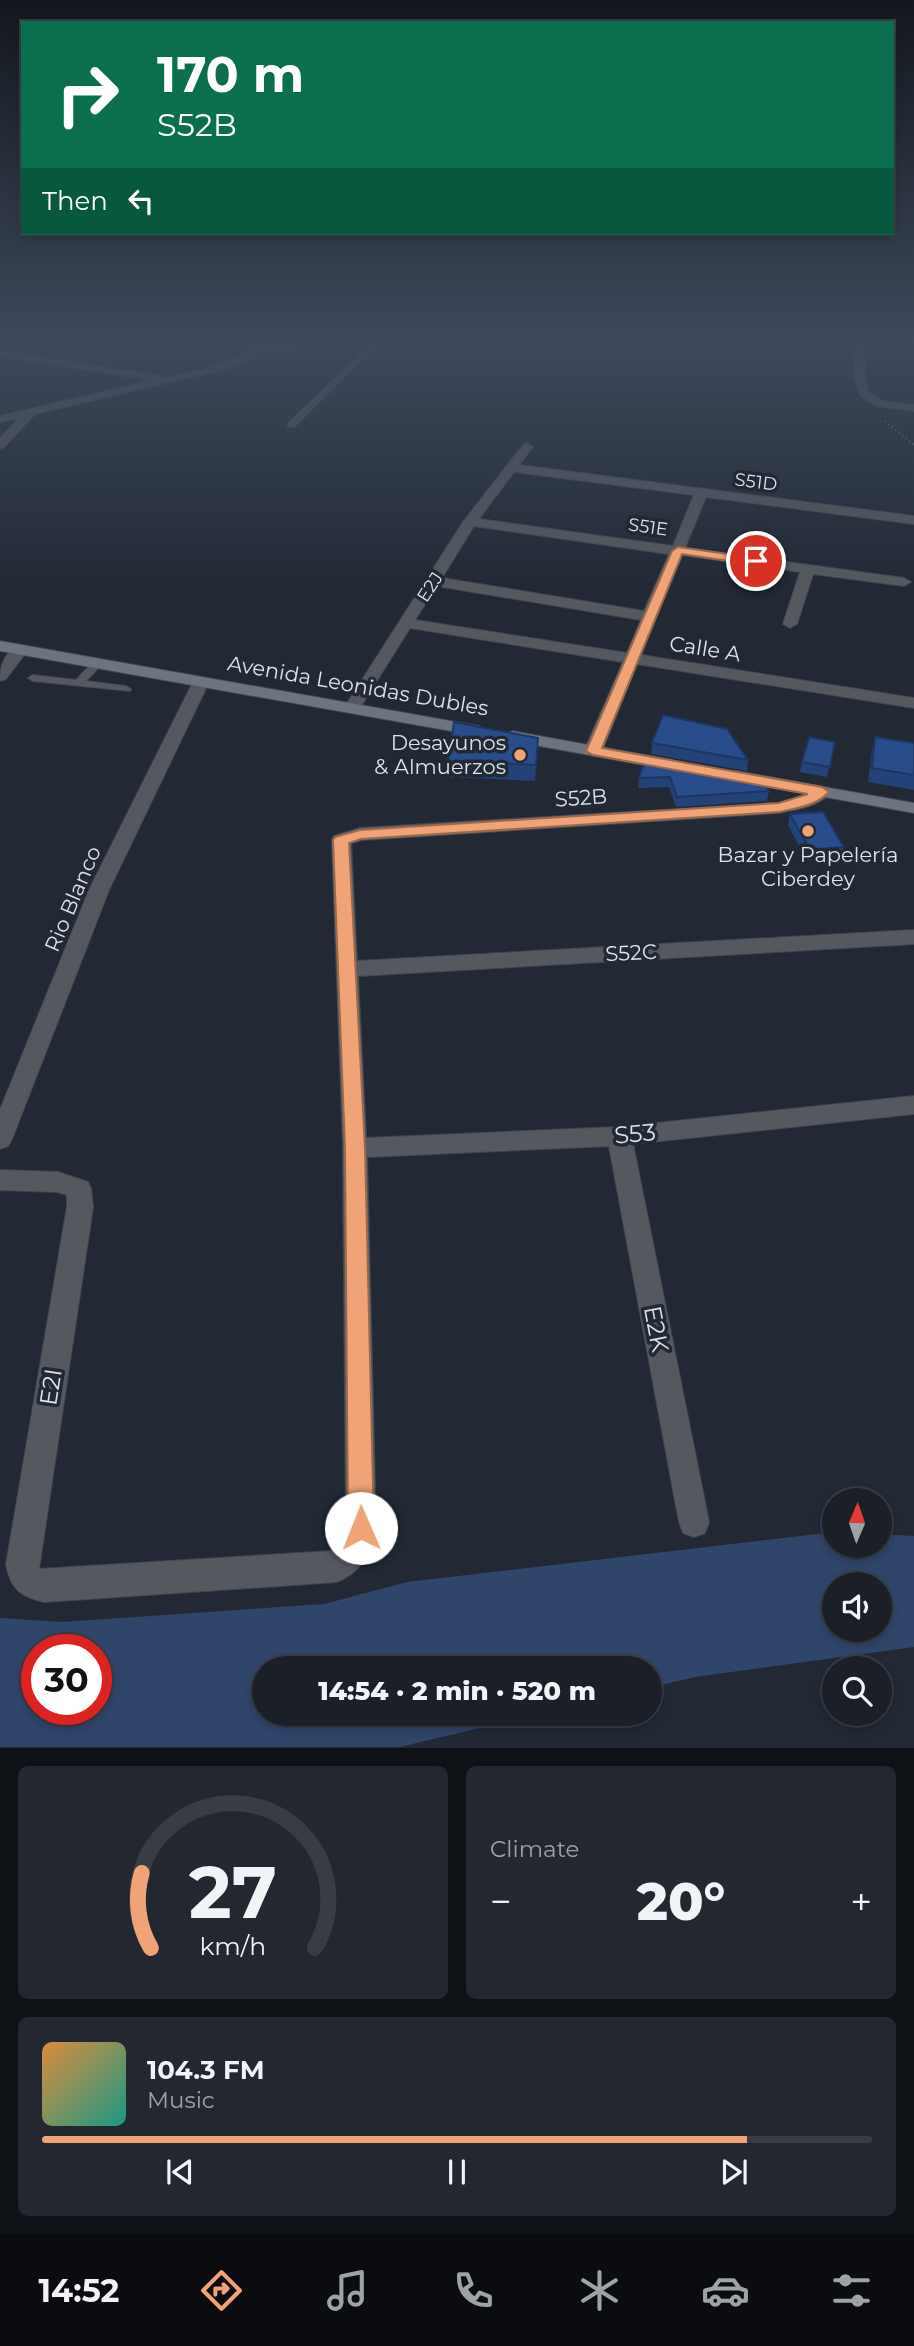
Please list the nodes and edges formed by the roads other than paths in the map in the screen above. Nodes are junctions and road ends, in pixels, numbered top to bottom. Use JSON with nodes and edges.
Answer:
{"nodes":[{"id":1,"x":19,"y":426,"type":"edge"},
{"id":2,"x":0,"y":446,"type":"edge"},
{"id":3,"x":527,"y":447,"type":"dead end"},
{"id":4,"x":511,"y":468,"type":"junction"},
{"id":5,"x":702,"y":492,"type":"junction"},
{"id":6,"x":914,"y":520,"type":"edge"},
{"id":7,"x":470,"y":522,"type":"junction"},
{"id":8,"x":678,"y":551,"type":"junction"},
{"id":9,"x":808,"y":569,"type":"junction"},
{"id":10,"x":434,"y":582,"type":"junction"},
{"id":11,"x":904,"y":582,"type":"dead end"},
{"id":12,"x":652,"y":617,"type":"junction"},
{"id":13,"x":406,"y":623,"type":"junction"},
{"id":14,"x":790,"y":624,"type":"dead end"},
{"id":15,"x":0,"y":646,"type":"edge"},
{"id":16,"x":20,"y":650,"type":"junction"},
{"id":17,"x":631,"y":658,"type":"junction"},
{"id":18,"x":97,"y":663,"type":"junction"},
{"id":19,"x":0,"y":676,"type":"edge"},
{"id":20,"x":33,"y":678,"type":"dead end"},
{"id":21,"x":201,"y":682,"type":"junction"},
{"id":22,"x":78,"y":683,"type":"junction"},
{"id":23,"x":126,"y":689,"type":"dead end"},
{"id":24,"x":914,"y":703,"type":"edge"},
{"id":25,"x":352,"y":708,"type":"junction"},
{"id":26,"x":593,"y":751,"type":"junction"},
{"id":27,"x":687,"y":768,"type":"edge"},
{"id":28,"x":714,"y":773,"type":"edge"},
{"id":29,"x":822,"y":792,"type":"junction"},
{"id":30,"x":914,"y":808,"type":"edge"},
{"id":31,"x":914,"y":937,"type":"edge"},
{"id":32,"x":347,"y":969,"type":"junction"},
{"id":33,"x":914,"y":1105,"type":"edge"},
{"id":34,"x":619,"y":1136,"type":"junction"},
{"id":35,"x":0,"y":1139,"type":"edge"},
{"id":36,"x":355,"y":1148,"type":"junction"},
{"id":37,"x":0,"y":1180,"type":"edge"},
{"id":38,"x":694,"y":1522,"type":"dead end"}],
"edges":[{"from":1,"to":2,"type":"street"},
{"from":3,"to":4,"type":"street","name":"E2J"},
{"from":4,"to":5,"type":"street","name":"S51D"},
{"from":4,"to":7,"type":"street","name":"E2J"},
{"from":5,"to":6,"type":"street","name":"S51D"},
{"from":5,"to":8,"type":"street"},
{"from":7,"to":8,"type":"street","name":"S51E"},
{"from":7,"to":10,"type":"street","name":"E2J"},
{"from":8,"to":9,"type":"street","name":"S51E"},
{"from":8,"to":12,"type":"street"},
{"from":9,"to":11,"type":"street","name":"S51E"},
{"from":9,"to":14,"type":"street"},
{"from":10,"to":12,"type":"street"},
{"from":10,"to":13,"type":"street","name":"E2J"},
{"from":12,"to":17,"type":"street"},
{"from":13,"to":17,"type":"street","name":"Calle A"},
{"from":13,"to":25,"type":"street","name":"E2J"},
{"from":15,"to":16,"type":"main road","name":"Avenida Leonidas Dubles"},
{"from":16,"to":18,"type":"main road","name":"Avenida Leonidas Dubles"},
{"from":16,"to":19,"type":"street"},
{"from":17,"to":24,"type":"street","name":"Calle A"},
{"from":17,"to":26,"type":"street"},
{"from":18,"to":21,"type":"main road","name":"Avenida Leonidas Dubles"},
{"from":18,"to":22,"type":"lane"},
{"from":20,"to":22,"type":"lane"},
{"from":21,"to":25,"type":"main road","name":"Avenida Leonidas Dubles"},
{"from":21,"to":35,"type":"street","name":"Rio Blanco"},
{"from":22,"to":23,"type":"lane"},
{"from":25,"to":26,"type":"main road","name":"Avenida Leonidas Dubles"},
{"from":26,"to":27,"type":"main road","name":"Avenida Leonidas Dubles"},
{"from":28,"to":29,"type":"main road"},
{"from":29,"to":30,"type":"main road"},
{"from":29,"to":32,"type":"street","name":"S52B"},
{"from":31,"to":32,"type":"street","name":"S52C"},
{"from":32,"to":36,"type":"street"},
{"from":33,"to":34,"type":"street","name":"S53"},
{"from":34,"to":36,"type":"street","name":"S53"},
{"from":34,"to":38,"type":"street","name":"E2K"},
{"from":36,"to":37,"type":"street","name":"E2I"}]}
